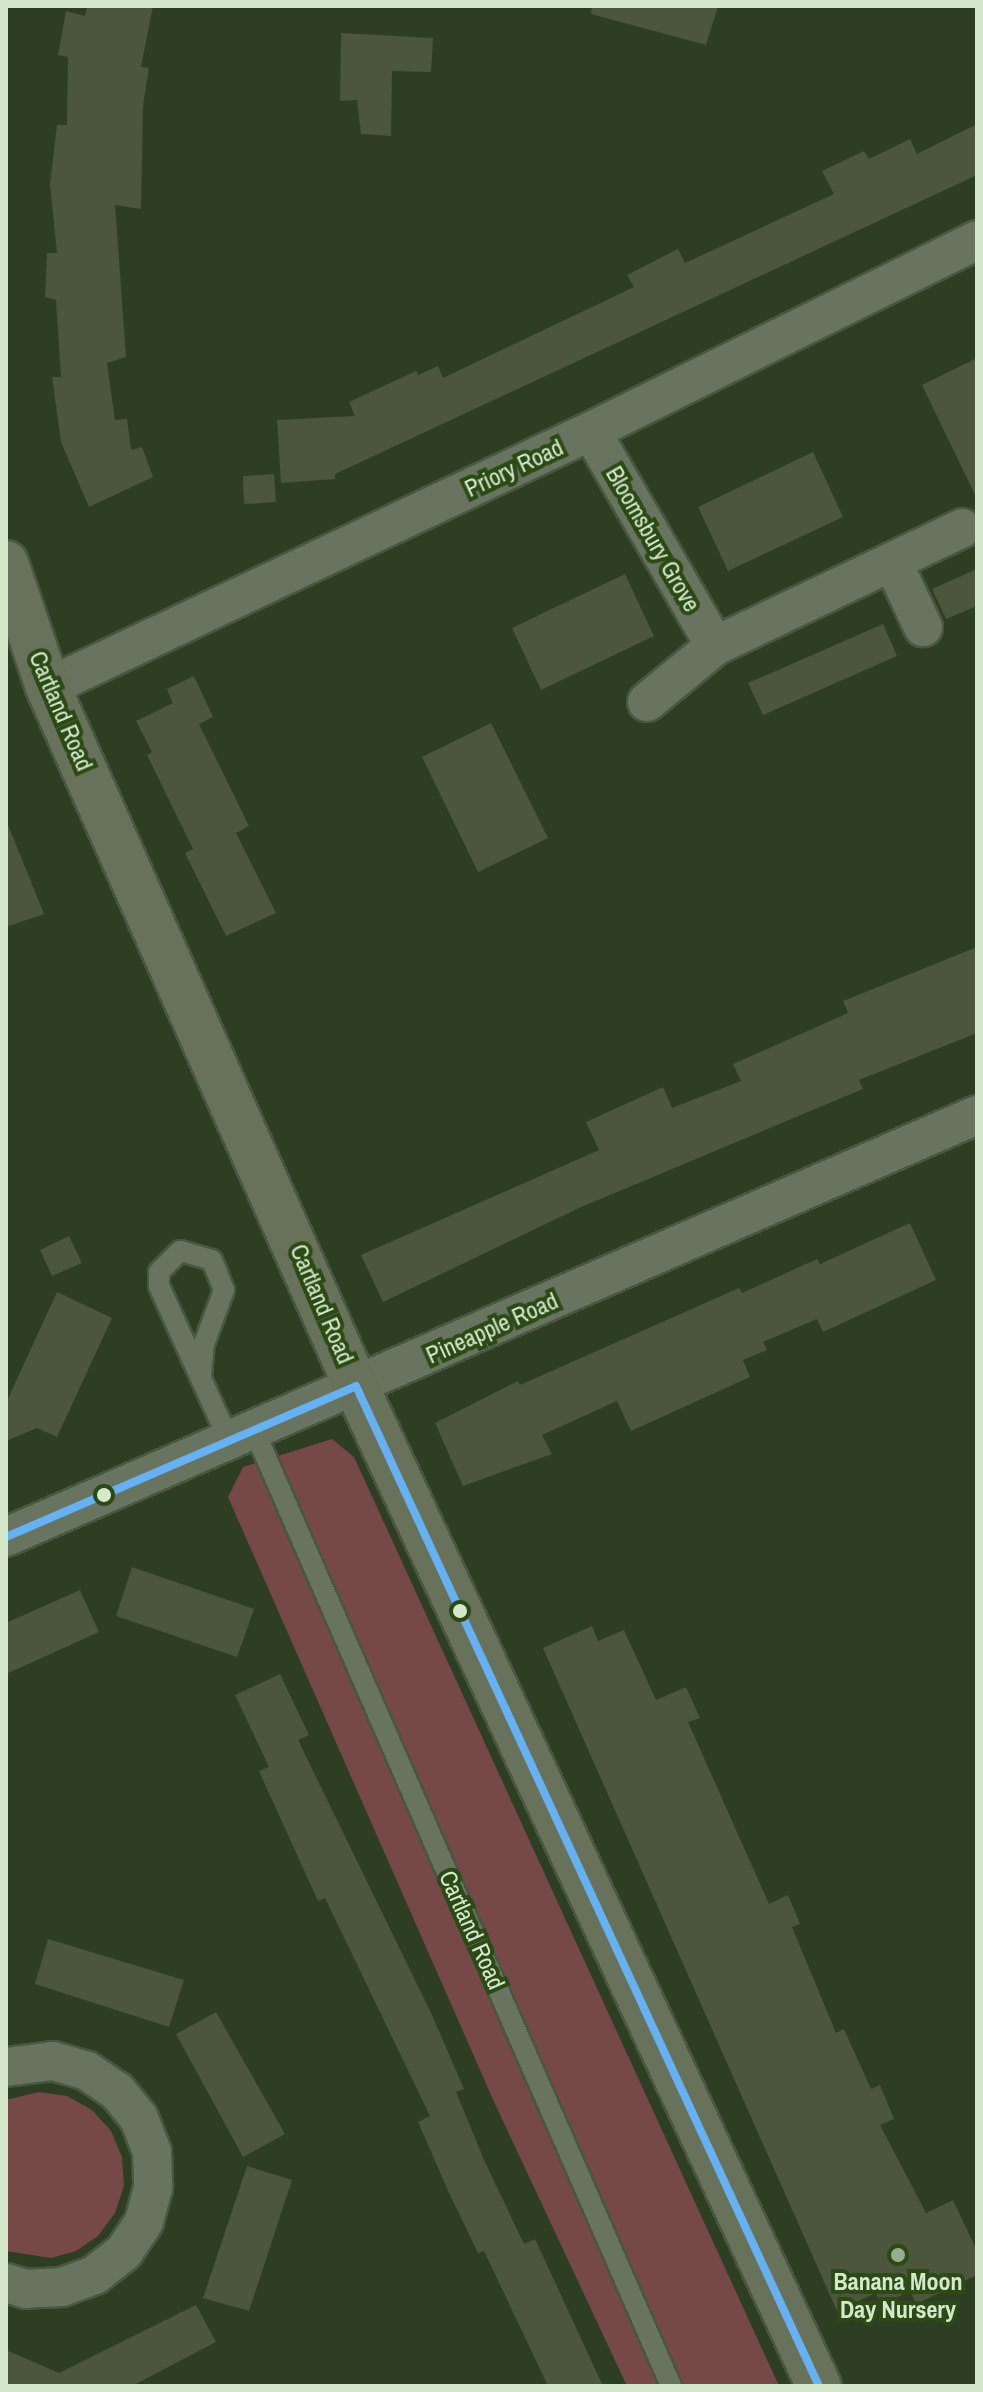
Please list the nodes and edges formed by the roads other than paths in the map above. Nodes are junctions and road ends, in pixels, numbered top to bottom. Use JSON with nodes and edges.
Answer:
{"nodes":[{"id":1,"x":977,"y":240,"type":"edge"},
{"id":2,"x":591,"y":431,"type":"junction"},
{"id":3,"x":962,"y":528,"type":"dead end"},
{"id":4,"x":6,"y":563,"type":"edge"},
{"id":5,"x":893,"y":563,"type":"junction"},
{"id":6,"x":923,"y":627,"type":"dead end"},
{"id":7,"x":715,"y":646,"type":"junction"},
{"id":8,"x":48,"y":687,"type":"junction"},
{"id":9,"x":647,"y":702,"type":"dead end"},
{"id":10,"x":977,"y":1115,"type":"edge"},
{"id":11,"x":201,"y":1376,"type":"junction"},
{"id":12,"x":356,"y":1386,"type":"junction"},
{"id":13,"x":242,"y":1435,"type":"junction"},
{"id":14,"x":6,"y":1537,"type":"edge"},
{"id":15,"x":6,"y":2067,"type":"edge"},
{"id":16,"x":6,"y":2283,"type":"edge"},
{"id":17,"x":671,"y":2386,"type":"edge"},
{"id":18,"x":819,"y":2386,"type":"edge"}],
"edges":[{"from":1,"to":2,"type":"street","name":"Priory Road"},
{"from":2,"to":7,"type":"street","name":"Bloomsbury Grove"},
{"from":2,"to":8,"type":"street","name":"Priory Road"},
{"from":3,"to":5,"type":"street"},
{"from":4,"to":8,"type":"street","name":"Cartland Road"},
{"from":5,"to":6,"type":"street"},
{"from":5,"to":7,"type":"street"},
{"from":7,"to":9,"type":"street"},
{"from":8,"to":12,"type":"street","name":"Cartland Road"},
{"from":10,"to":12,"type":"street","name":"Pineapple Road"},
{"from":11,"to":11,"type":"lane","name":"Cartland Road"},
{"from":11,"to":13,"type":"lane","name":"Cartland Road"},
{"from":12,"to":13,"type":"street","name":"Pineapple Road"},
{"from":12,"to":18,"type":"street","name":"Cartland Road"},
{"from":13,"to":14,"type":"street","name":"Pineapple Road"},
{"from":13,"to":17,"type":"lane","name":"Cartland Road"},
{"from":15,"to":16,"type":"street"}]}
